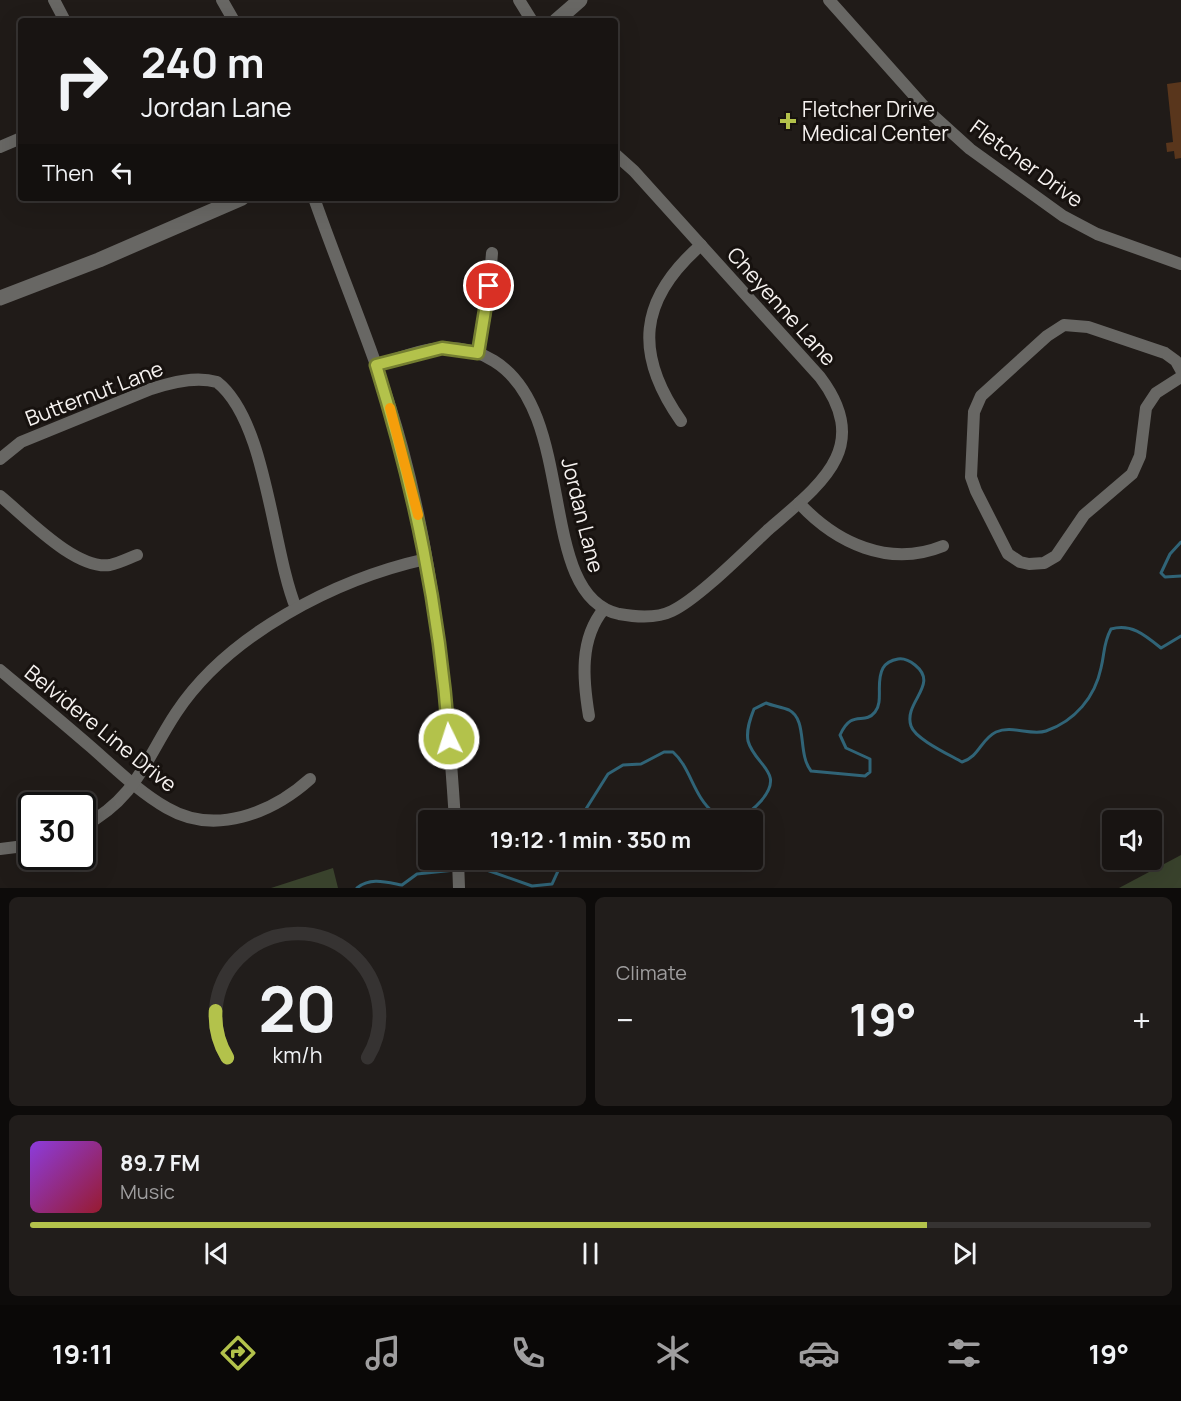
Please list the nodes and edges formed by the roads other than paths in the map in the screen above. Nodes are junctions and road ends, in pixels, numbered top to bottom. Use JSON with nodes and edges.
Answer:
{"nodes":[{"id":1,"x":54,"y":0,"type":"edge"},
{"id":2,"x":222,"y":0,"type":"edge"},
{"id":3,"x":519,"y":0,"type":"edge"},
{"id":4,"x":580,"y":0,"type":"edge"},
{"id":5,"x":829,"y":0,"type":"edge"},
{"id":6,"x":63,"y":18,"type":"edge"},
{"id":7,"x":232,"y":18,"type":"edge"},
{"id":8,"x":530,"y":18,"type":"edge"},
{"id":9,"x":559,"y":18,"type":"edge"},
{"id":10,"x":18,"y":139,"type":"edge"},
{"id":11,"x":0,"y":147,"type":"edge"},
{"id":12,"x":618,"y":157,"type":"edge"},
{"id":13,"x":235,"y":201,"type":"edge"},
{"id":14,"x":316,"y":201,"type":"edge"},
{"id":15,"x":701,"y":245,"type":"junction"},
{"id":16,"x":492,"y":253,"type":"dead end"},
{"id":17,"x":1181,"y":264,"type":"edge"},
{"id":18,"x":0,"y":298,"type":"edge"},
{"id":19,"x":478,"y":353,"type":"junction"},
{"id":20,"x":376,"y":365,"type":"junction"},
{"id":21,"x":1181,"y":370,"type":"edge"},
{"id":22,"x":1181,"y":377,"type":"edge"},
{"id":23,"x":681,"y":421,"type":"dead end"},
{"id":24,"x":0,"y":459,"type":"edge"},
{"id":25,"x":0,"y":496,"type":"edge"},
{"id":26,"x":799,"y":503,"type":"junction"},
{"id":27,"x":943,"y":546,"type":"dead end"},
{"id":28,"x":137,"y":555,"type":"dead end"},
{"id":29,"x":426,"y":559,"type":"junction"},
{"id":30,"x":296,"y":608,"type":"junction"},
{"id":31,"x":604,"y":609,"type":"junction"},
{"id":32,"x":0,"y":670,"type":"edge"},
{"id":33,"x":589,"y":716,"type":"dead end"},
{"id":34,"x":310,"y":779,"type":"dead end"},
{"id":35,"x":134,"y":784,"type":"junction"},
{"id":36,"x":454,"y":810,"type":"edge"},
{"id":37,"x":96,"y":816,"type":"edge"},
{"id":38,"x":18,"y":847,"type":"edge"},
{"id":39,"x":0,"y":849,"type":"edge"},
{"id":40,"x":458,"y":870,"type":"edge"},
{"id":41,"x":459,"y":886,"type":"edge"}],
"edges":[{"from":1,"to":6,"type":"street"},
{"from":2,"to":7,"type":"street"},
{"from":3,"to":8,"type":"street"},
{"from":4,"to":9,"type":"street"},
{"from":5,"to":17,"type":"street","name":"Fletcher Drive"},
{"from":10,"to":11,"type":"street"},
{"from":12,"to":15,"type":"street","name":"Cheyenne Lane"},
{"from":13,"to":18,"type":"street"},
{"from":14,"to":20,"type":"street"},
{"from":15,"to":23,"type":"street"},
{"from":15,"to":26,"type":"street","name":"Cheyenne Lane"},
{"from":16,"to":19,"type":"street"},
{"from":19,"to":20,"type":"street","name":"Jordan Lane"},
{"from":19,"to":31,"type":"street","name":"Jordan Lane"},
{"from":20,"to":29,"type":"street"},
{"from":21,"to":22,"type":"street"},
{"from":24,"to":30,"type":"street","name":"Butternut Lane"},
{"from":25,"to":28,"type":"street"},
{"from":26,"to":27,"type":"street"},
{"from":26,"to":31,"type":"street"},
{"from":29,"to":30,"type":"street"},
{"from":29,"to":36,"type":"street"},
{"from":30,"to":35,"type":"street"},
{"from":31,"to":33,"type":"street"},
{"from":32,"to":35,"type":"street","name":"Belvidere Line Drive"},
{"from":34,"to":35,"type":"street","name":"Belvidere Line Drive"},
{"from":35,"to":37,"type":"street"},
{"from":38,"to":39,"type":"street"},
{"from":40,"to":41,"type":"street"}]}
